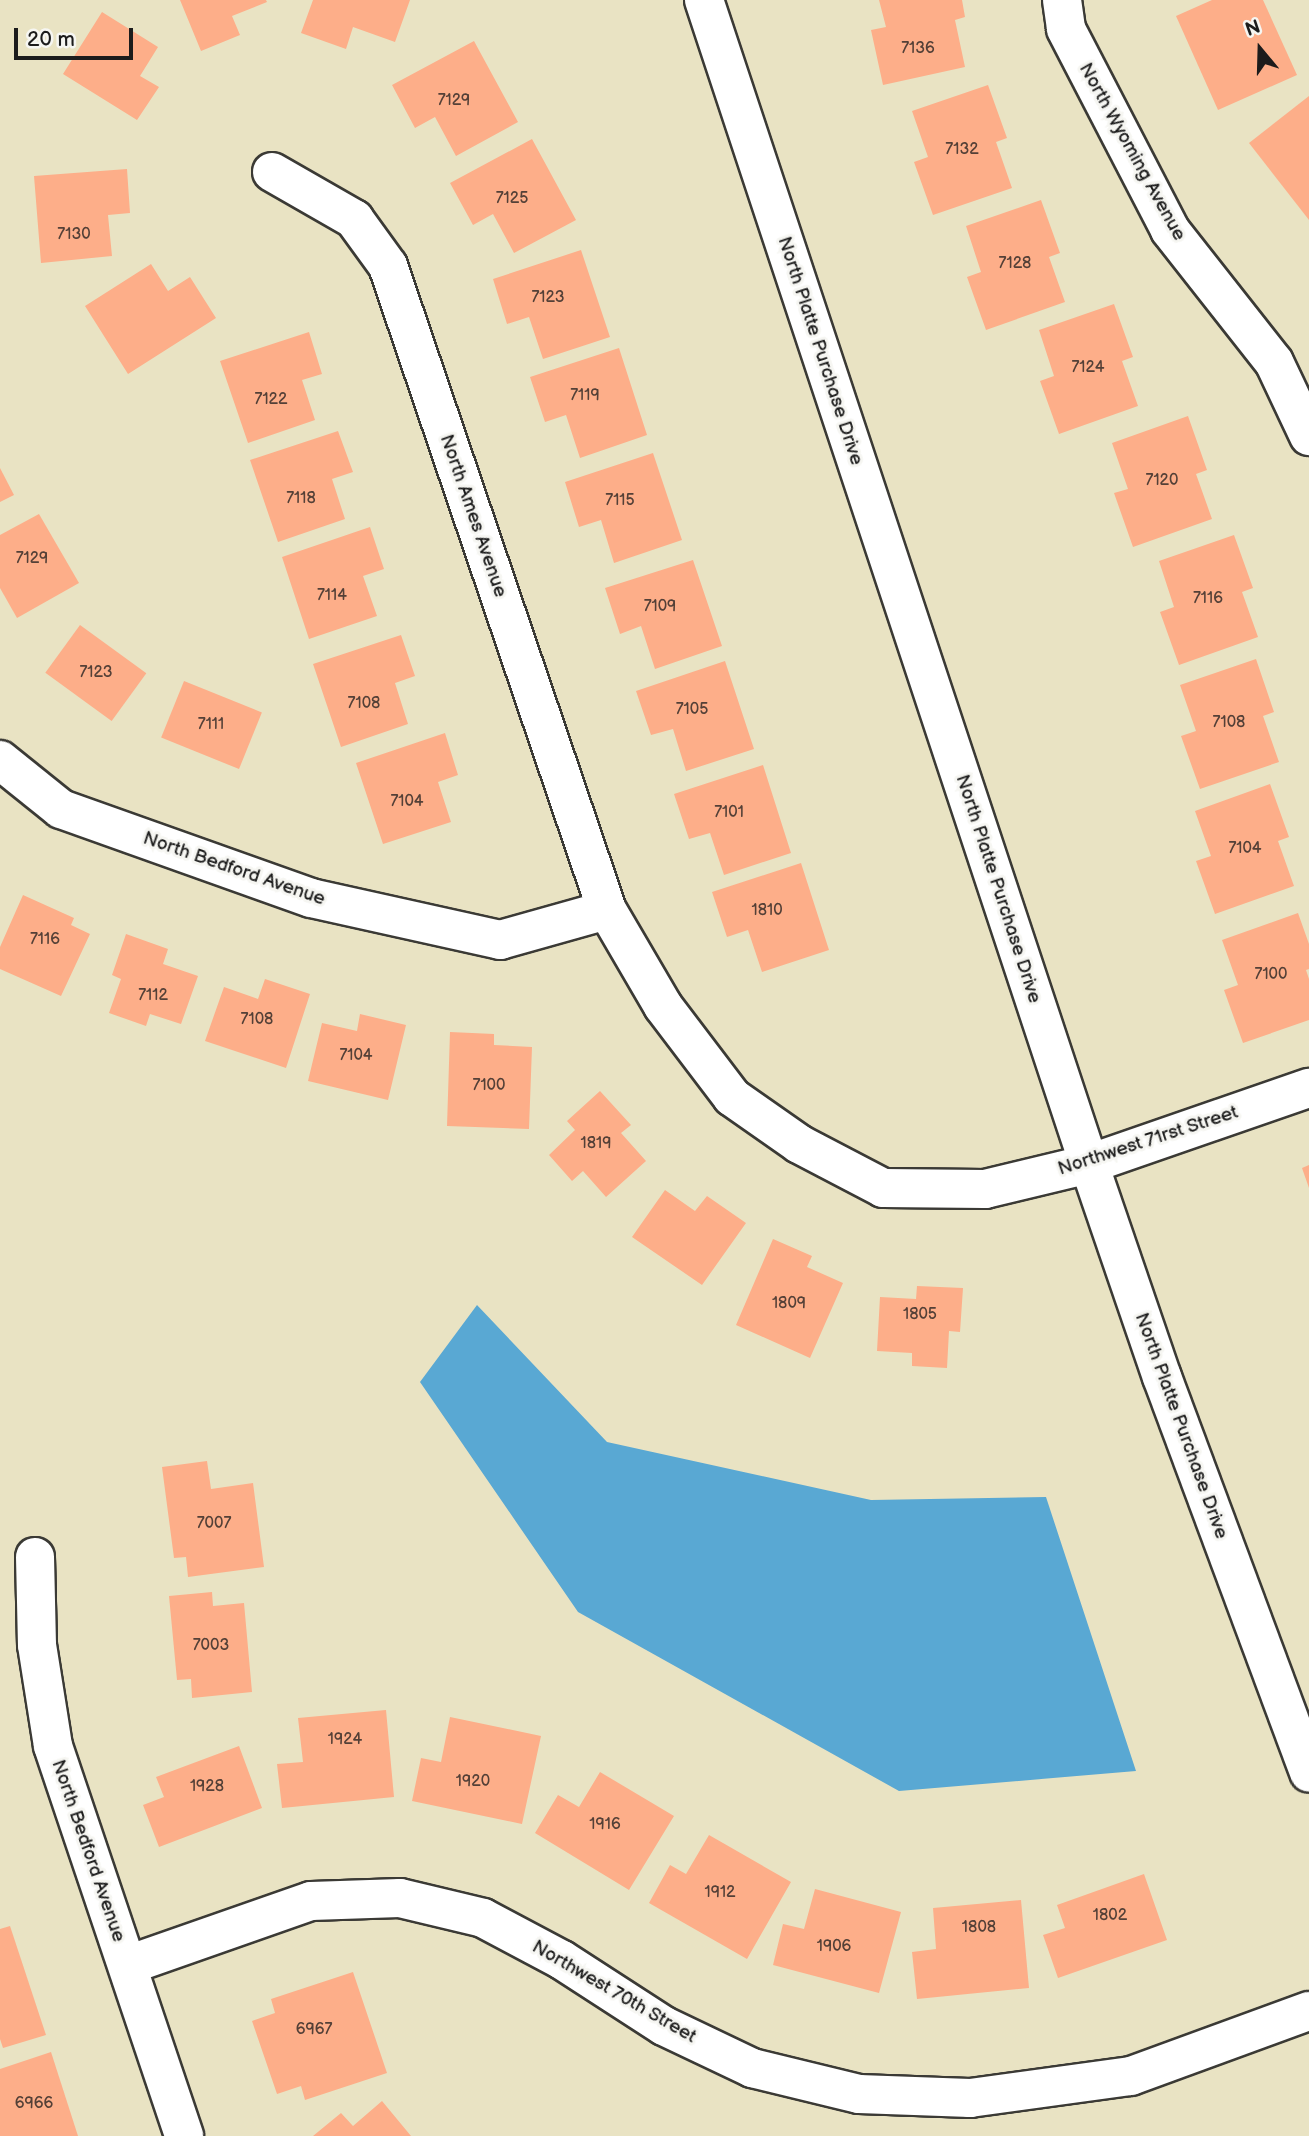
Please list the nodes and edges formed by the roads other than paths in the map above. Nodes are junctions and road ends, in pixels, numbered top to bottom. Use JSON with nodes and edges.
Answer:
{"nodes":[{"id":1,"x":704,"y":0,"type":"edge"},
{"id":2,"x":1062,"y":0,"type":"edge"},
{"id":3,"x":272,"y":172,"type":"dead end"},
{"id":4,"x":1309,"y":436,"type":"edge"},
{"id":5,"x":0,"y":760,"type":"edge"},
{"id":6,"x":607,"y":910,"type":"junction"},
{"id":7,"x":1309,"y":1088,"type":"edge"},
{"id":8,"x":1090,"y":1164,"type":"junction"},
{"id":9,"x":34,"y":1557,"type":"dead end"},
{"id":10,"x":1309,"y":1773,"type":"edge"},
{"id":11,"x":128,"y":1965,"type":"junction"},
{"id":12,"x":1309,"y":2011,"type":"edge"},
{"id":13,"x":184,"y":2136,"type":"edge"}],
"edges":[{"from":1,"to":8,"type":"street","name":"North Platte Purchase Drive"},
{"from":2,"to":4,"type":"street","name":"North Wyoming Avenue"},
{"from":3,"to":6,"type":"street","name":"North Ames Avenue"},
{"from":5,"to":6,"type":"street","name":"North Bedford Avenue"},
{"from":6,"to":8,"type":"street","name":"Northwest 71rst Street"},
{"from":7,"to":8,"type":"street","name":"Northwest 71rst Street"},
{"from":8,"to":10,"type":"street","name":"North Platte Purchase Drive"},
{"from":9,"to":11,"type":"street","name":"North Bedford Avenue"},
{"from":11,"to":12,"type":"street","name":"Northwest 70th Street"},
{"from":11,"to":13,"type":"street","name":"North Bedford Avenue"}]}
